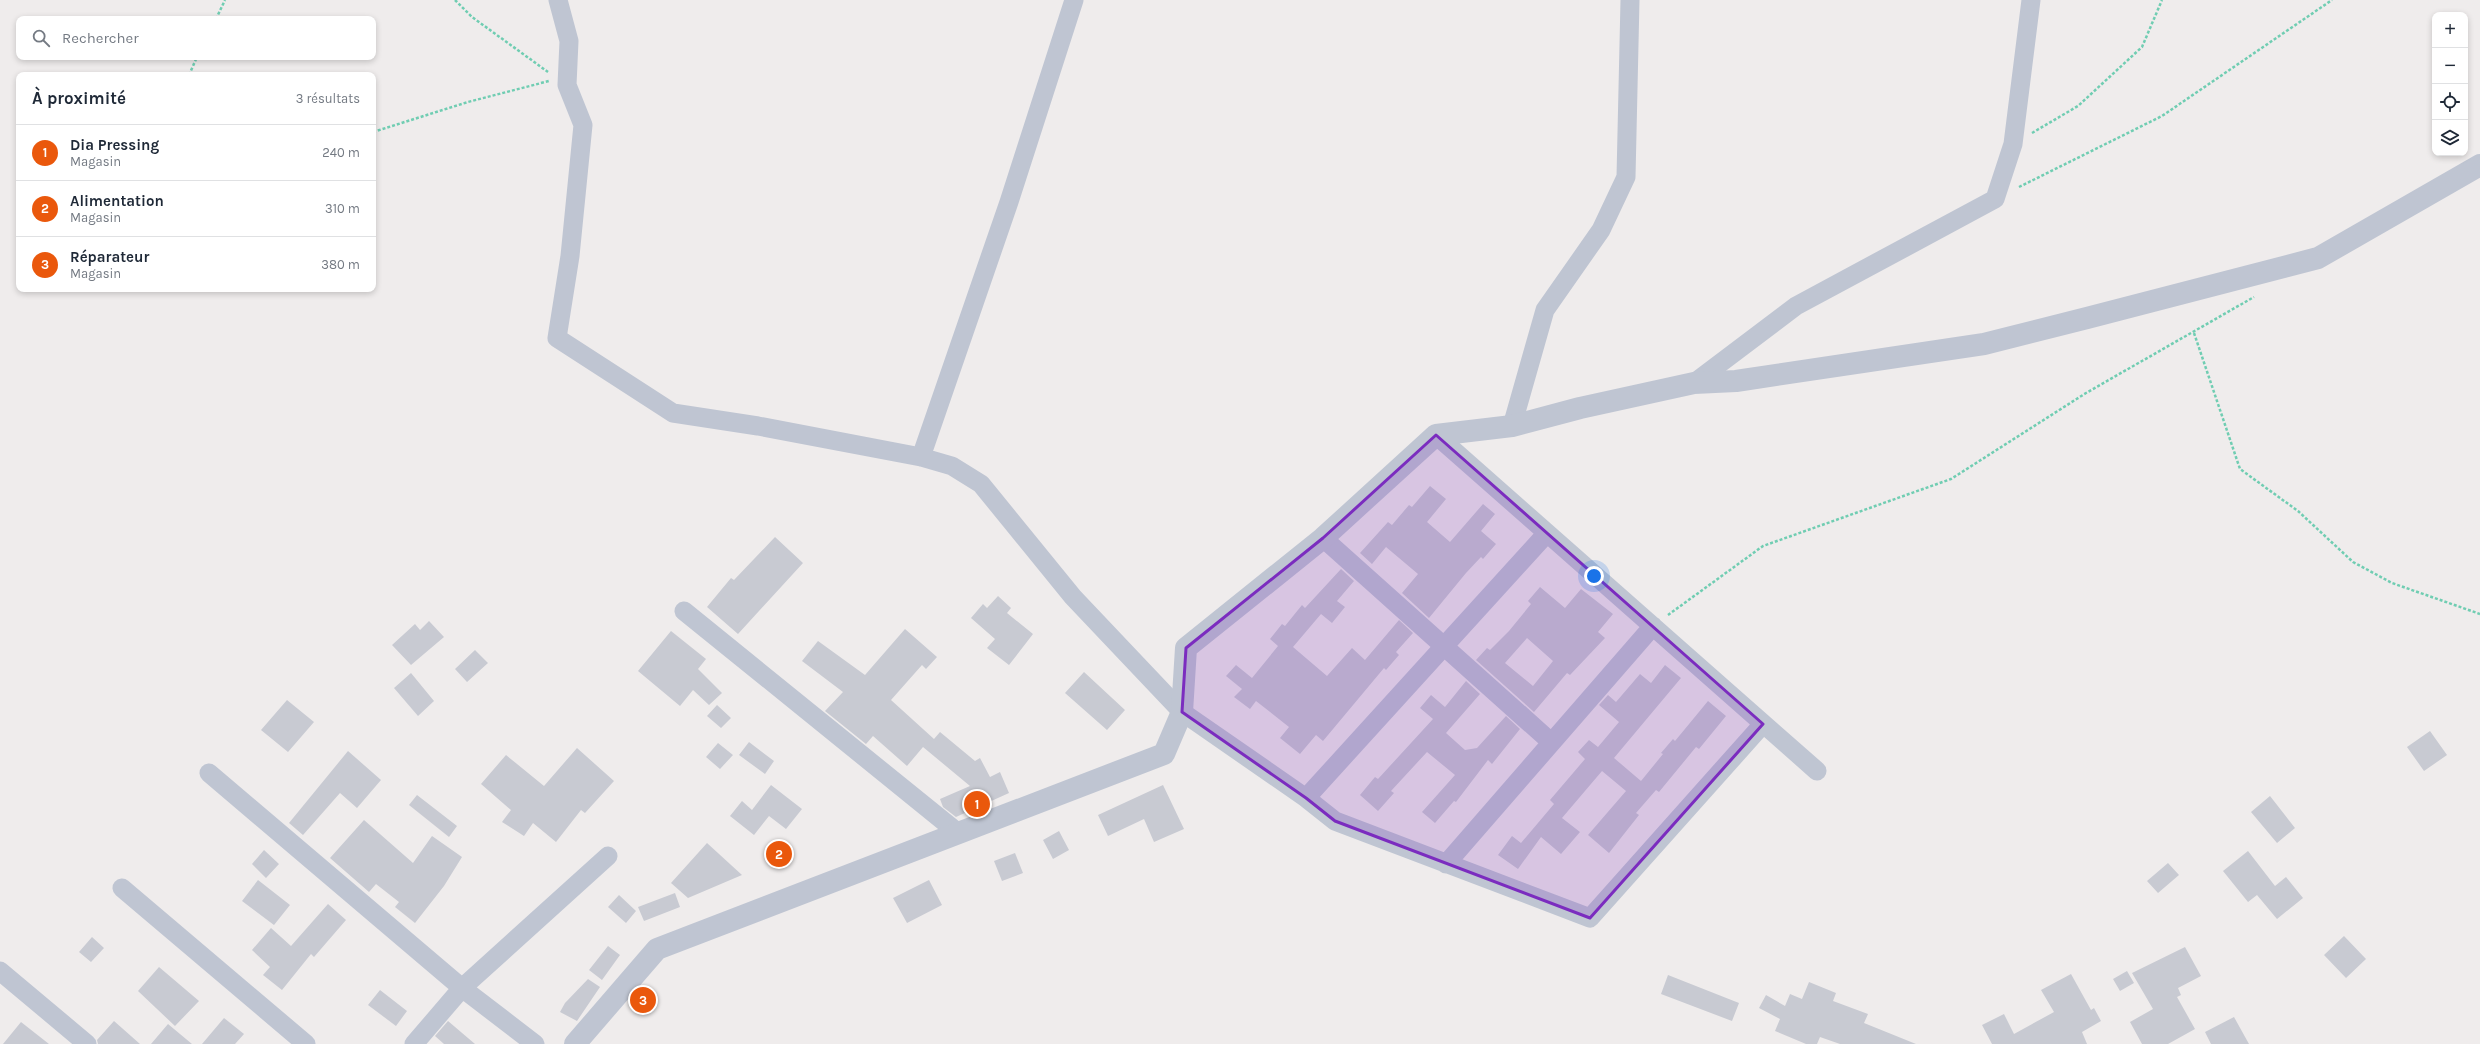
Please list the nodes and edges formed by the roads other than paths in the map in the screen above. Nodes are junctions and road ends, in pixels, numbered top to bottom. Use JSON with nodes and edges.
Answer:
{"nodes":[{"id":1,"x":558,"y":0,"type":"edge"},
{"id":2,"x":1074,"y":0,"type":"edge"},
{"id":3,"x":1630,"y":0,"type":"edge"},
{"id":4,"x":2031,"y":0,"type":"edge"},
{"id":5,"x":2480,"y":164,"type":"edge"},
{"id":6,"x":1694,"y":383,"type":"junction"},
{"id":7,"x":1512,"y":426,"type":"junction"},
{"id":8,"x":1436,"y":435,"type":"junction"},
{"id":9,"x":921,"y":457,"type":"junction"},
{"id":10,"x":1547,"y":533,"type":"junction"},
{"id":11,"x":1323,"y":538,"type":"junction"},
{"id":12,"x":684,"y":611,"type":"dead end"},
{"id":13,"x":1653,"y":626,"type":"junction"},
{"id":14,"x":1444,"y":646,"type":"junction"},
{"id":15,"x":1182,"y":712,"type":"junction"},
{"id":16,"x":1763,"y":724,"type":"junction"},
{"id":17,"x":1552,"y":742,"type":"junction"},
{"id":18,"x":1816,"y":771,"type":"dead end"},
{"id":19,"x":209,"y":773,"type":"dead end"},
{"id":20,"x":1306,"y":798,"type":"junction"},
{"id":21,"x":958,"y":832,"type":"junction"},
{"id":22,"x":608,"y":856,"type":"dead end"},
{"id":23,"x":1446,"y":864,"type":"junction"},
{"id":24,"x":122,"y":888,"type":"dead end"},
{"id":25,"x":0,"y":971,"type":"edge"},
{"id":26,"x":462,"y":988,"type":"junction"},
{"id":27,"x":87,"y":1044,"type":"edge"},
{"id":28,"x":306,"y":1044,"type":"edge"},
{"id":29,"x":414,"y":1044,"type":"edge"},
{"id":30,"x":535,"y":1044,"type":"edge"},
{"id":31,"x":575,"y":1044,"type":"edge"}],
"edges":[{"from":1,"to":9,"type":"street"},
{"from":2,"to":9,"type":"street"},
{"from":3,"to":7,"type":"street"},
{"from":4,"to":6,"type":"street"},
{"from":5,"to":6,"type":"street"},
{"from":6,"to":7,"type":"street"},
{"from":7,"to":8,"type":"street"},
{"from":8,"to":10,"type":"street"},
{"from":8,"to":11,"type":"street"},
{"from":9,"to":15,"type":"street"},
{"from":10,"to":13,"type":"street"},
{"from":10,"to":14,"type":"street"},
{"from":11,"to":14,"type":"street"},
{"from":11,"to":15,"type":"street"},
{"from":12,"to":21,"type":"street"},
{"from":13,"to":16,"type":"street"},
{"from":13,"to":17,"type":"street"},
{"from":14,"to":17,"type":"street"},
{"from":14,"to":20,"type":"street"},
{"from":15,"to":20,"type":"street"},
{"from":15,"to":21,"type":"street"},
{"from":16,"to":18,"type":"street"},
{"from":16,"to":23,"type":"street"},
{"from":17,"to":23,"type":"street"},
{"from":19,"to":26,"type":"street"},
{"from":20,"to":23,"type":"street"},
{"from":21,"to":31,"type":"street"},
{"from":22,"to":26,"type":"street"},
{"from":24,"to":28,"type":"street"},
{"from":25,"to":27,"type":"street"},
{"from":26,"to":29,"type":"street"},
{"from":26,"to":30,"type":"street"}]}
